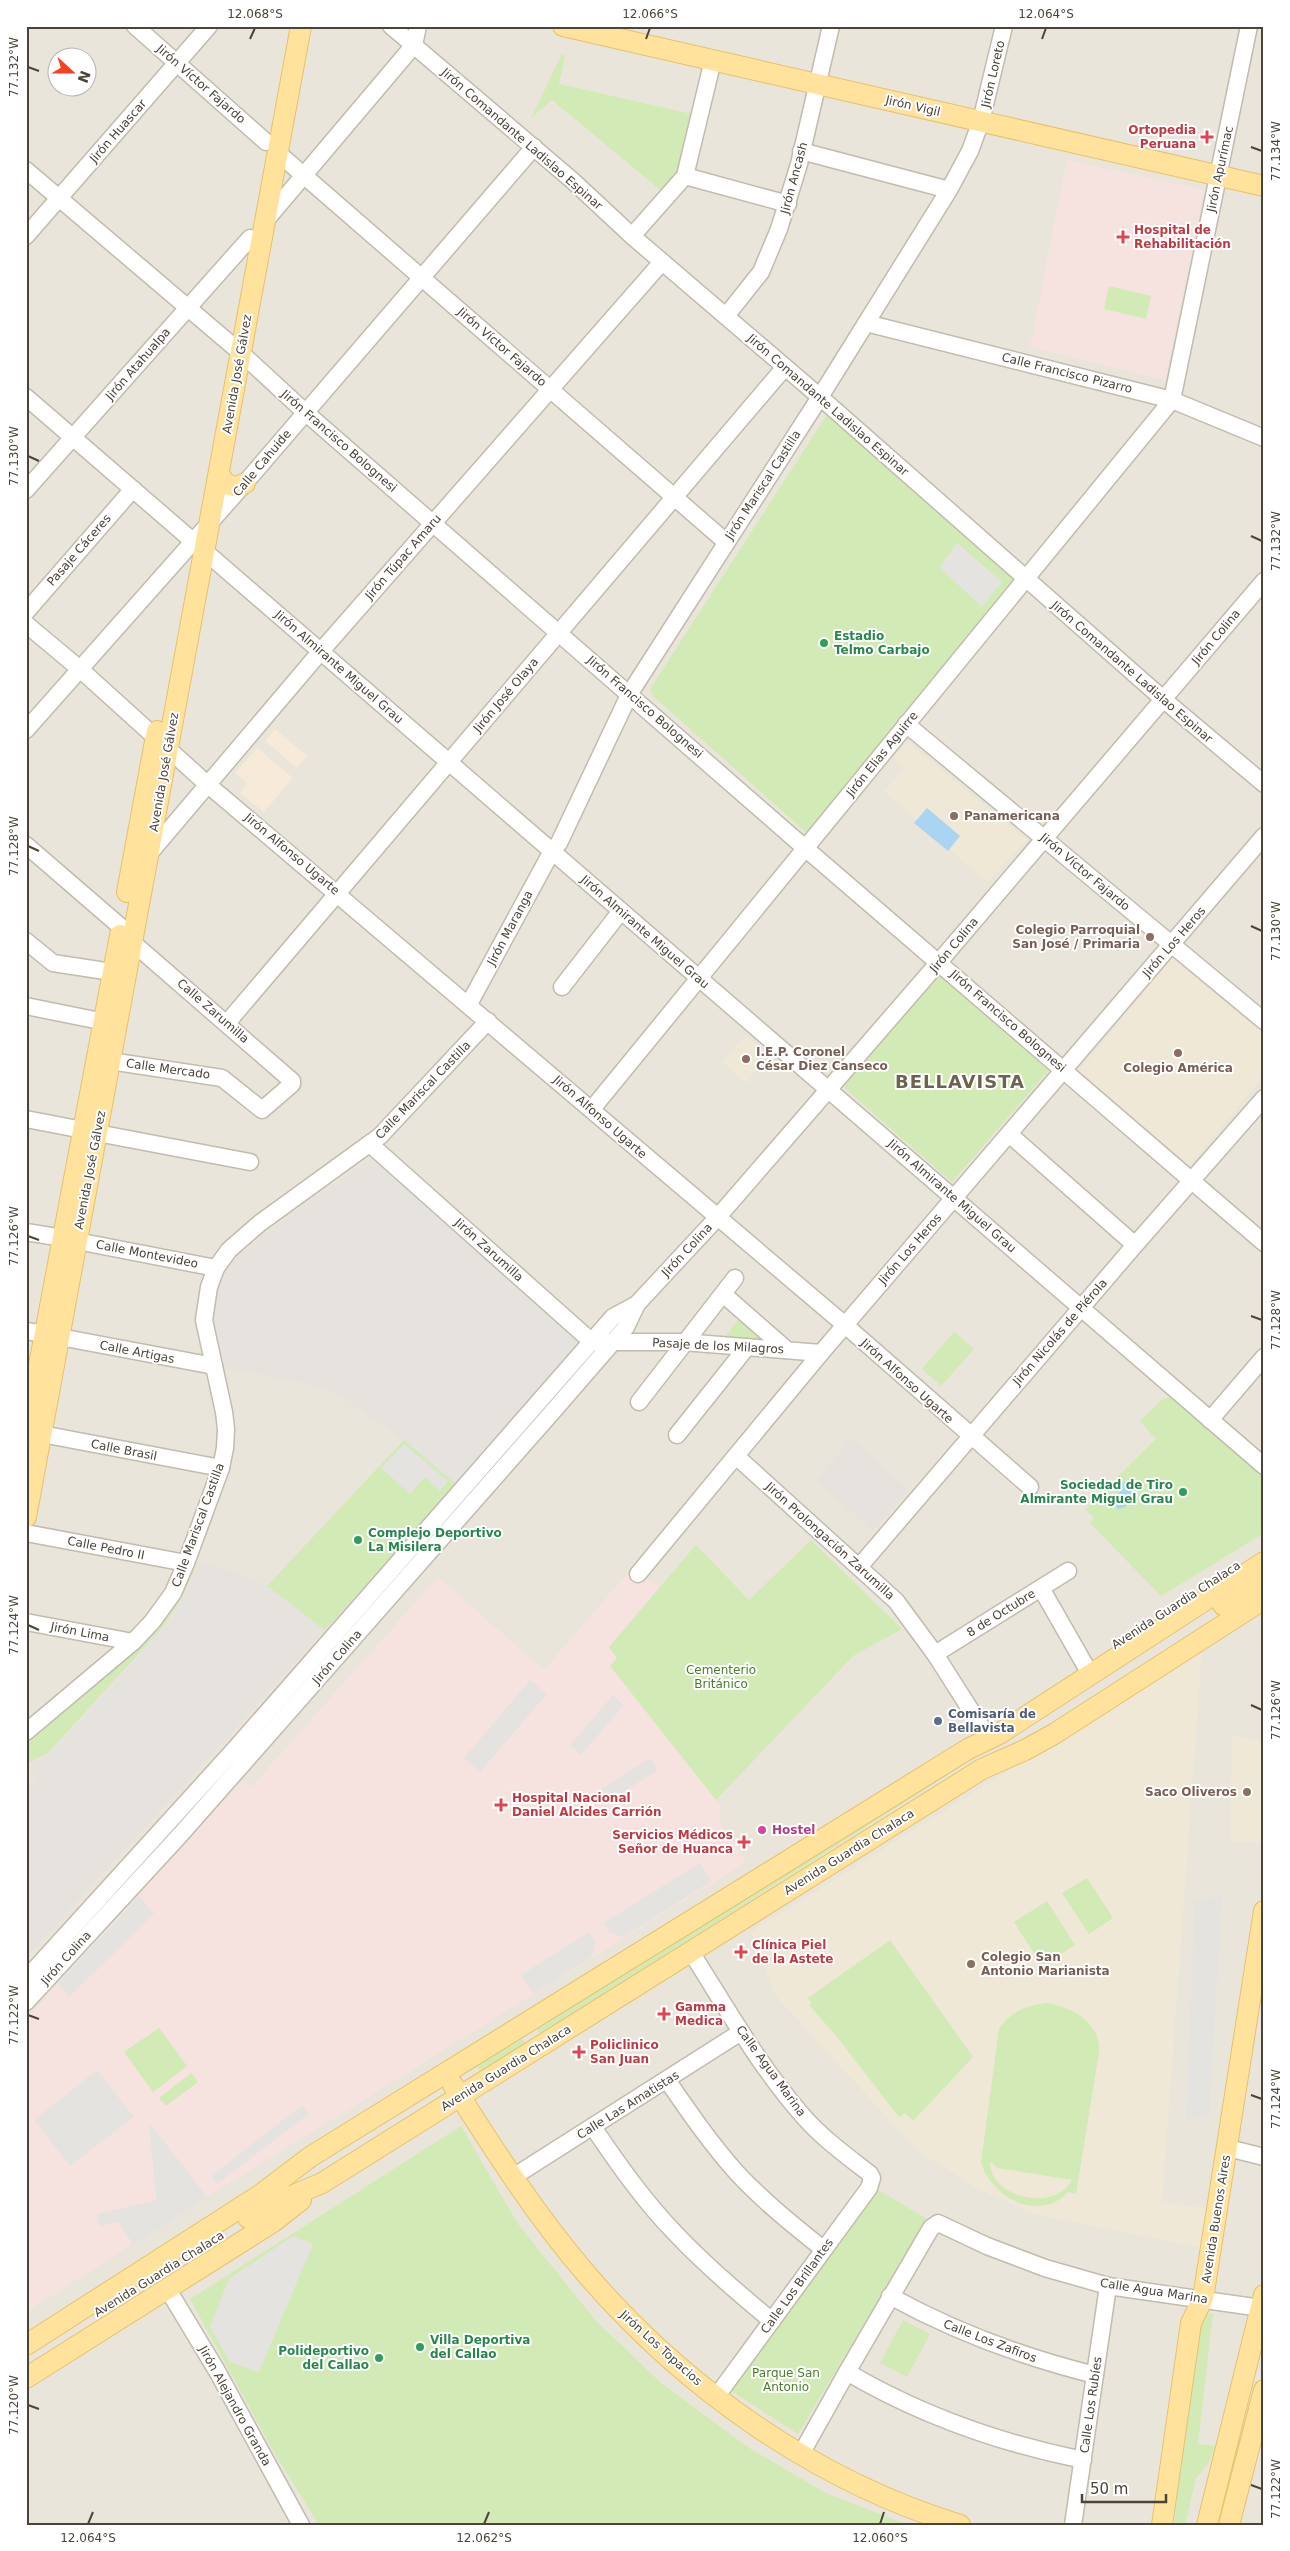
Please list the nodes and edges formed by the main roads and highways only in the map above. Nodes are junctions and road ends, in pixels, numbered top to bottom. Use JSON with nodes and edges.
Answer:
{"nodes":[{"id":1,"x":288,"y":26,"type":"edge"},
{"id":2,"x":301,"y":26,"type":"edge"},
{"id":3,"x":563,"y":26,"type":"edge"},
{"id":4,"x":625,"y":33,"type":"edge"},
{"id":5,"x":272,"y":147,"type":"junction"},
{"id":6,"x":1264,"y":186,"type":"edge"},
{"id":7,"x":235,"y":348,"type":"junction"},
{"id":8,"x":219,"y":473,"type":"junction"},
{"id":9,"x":245,"y":484,"type":"road end"},
{"id":10,"x":199,"y":546,"type":"junction"},
{"id":11,"x":162,"y":743,"type":"junction"},
{"id":12,"x":127,"y":934,"type":"junction"},
{"id":13,"x":110,"y":1022,"type":"junction"},
{"id":14,"x":90,"y":1132,"type":"junction"},
{"id":15,"x":44,"y":1334,"type":"edge"},
{"id":16,"x":30,"y":1432,"type":"edge"},
{"id":17,"x":26,"y":1517,"type":"edge"},
{"id":18,"x":1264,"y":1548,"type":"edge"},
{"id":19,"x":1264,"y":1562,"type":"edge"},
{"id":20,"x":1264,"y":1579,"type":"edge"},
{"id":21,"x":1264,"y":1599,"type":"edge"},
{"id":22,"x":996,"y":1737,"type":"junction"},
{"id":23,"x":982,"y":1769,"type":"junction"},
{"id":24,"x":1264,"y":1911,"type":"edge"},
{"id":25,"x":1260,"y":1956,"type":"edge"},
{"id":26,"x":445,"y":2073,"type":"junction"},
{"id":27,"x":460,"y":2096,"type":"junction"},
{"id":28,"x":310,"y":2157,"type":"junction"},
{"id":29,"x":322,"y":2183,"type":"junction"},
{"id":30,"x":261,"y":2202,"type":"junction"},
{"id":31,"x":1262,"y":2302,"type":"edge"},
{"id":32,"x":26,"y":2328,"type":"edge"},
{"id":33,"x":26,"y":2345,"type":"edge"},
{"id":34,"x":26,"y":2358,"type":"edge"},
{"id":35,"x":26,"y":2378,"type":"edge"},
{"id":36,"x":1264,"y":2390,"type":"edge"},
{"id":37,"x":960,"y":2525,"type":"edge"},
{"id":38,"x":1162,"y":2525,"type":"edge"},
{"id":39,"x":1207,"y":2525,"type":"edge"},
{"id":40,"x":1229,"y":2525,"type":"edge"}],
"edges":[{"from":1,"to":5,"type":"main road","name":"Avenida José Gálvez"},
{"from":2,"to":5,"type":"main road","name":"Avenida José Gálvez"},
{"from":3,"to":4,"type":"main road","name":"Jirón Vigil"},
{"from":4,"to":6,"type":"main road","name":"Jirón Vigil"},
{"from":5,"to":7,"type":"main road","name":"Avenida José Gálvez"},
{"from":5,"to":7,"type":"main road","name":"Avenida José Gálvez"},
{"from":7,"to":8,"type":"main road","name":"Avenida José Gálvez"},
{"from":7,"to":10,"type":"main road","name":"Avenida José Gálvez"},
{"from":8,"to":9,"type":"main road"},
{"from":8,"to":10,"type":"main road","name":"Avenida José Gálvez"},
{"from":10,"to":11,"type":"main road","name":"Avenida José Gálvez"},
{"from":11,"to":12,"type":"main road","name":"Avenida José Gálvez"},
{"from":11,"to":12,"type":"main road","name":"Avenida José Gálvez"},
{"from":12,"to":13,"type":"main road","name":"Avenida José Gálvez"},
{"from":12,"to":13,"type":"main road","name":"Avenida José Gálvez"},
{"from":13,"to":14,"type":"main road","name":"Avenida José Gálvez"},
{"from":13,"to":14,"type":"main road","name":"Avenida José Gálvez"},
{"from":14,"to":15,"type":"main road","name":"Avenida José Gálvez"},
{"from":15,"to":16,"type":"main road","name":"Avenida José Gálvez"},
{"from":16,"to":17,"type":"main road","name":"Avenida José Gálvez"},
{"from":18,"to":22,"type":"main road","name":"Avenida Guardia Chalaca"},
{"from":19,"to":22,"type":"main road","name":"Avenida Guardia Chalaca"},
{"from":20,"to":22,"type":"main road","name":"Avenida Guardia Chalaca"},
{"from":21,"to":23,"type":"main road","name":"Avenida Guardia Chalaca"},
{"from":22,"to":23,"type":"main road","name":"Avenida Guardia Chalaca"},
{"from":22,"to":26,"type":"main road","name":"Avenida Guardia Chalaca"},
{"from":23,"to":27,"type":"main road","name":"Avenida Guardia Chalaca"},
{"from":24,"to":25,"type":"main road","name":"Avenida Buenos Aires"},
{"from":25,"to":38,"type":"main road","name":"Avenida Buenos Aires"},
{"from":26,"to":27,"type":"main road","name":"Jirón Los Topacios"},
{"from":26,"to":28,"type":"main road","name":"Avenida Guardia Chalaca"},
{"from":27,"to":29,"type":"main road","name":"Avenida Guardia Chalaca"},
{"from":27,"to":37,"type":"main road","name":"Jirón Los Topacios"},
{"from":28,"to":30,"type":"main road","name":"Avenida Guardia Chalaca"},
{"from":28,"to":32,"type":"main road"},
{"from":29,"to":30,"type":"main road","name":"Avenida Guardia Chalaca"},
{"from":29,"to":35,"type":"main road"},
{"from":30,"to":33,"type":"main road","name":"Avenida Guardia Chalaca"},
{"from":30,"to":34,"type":"main road","name":"Avenida Guardia Chalaca"},
{"from":31,"to":39,"type":"main road"},
{"from":36,"to":40,"type":"main road"}]}
